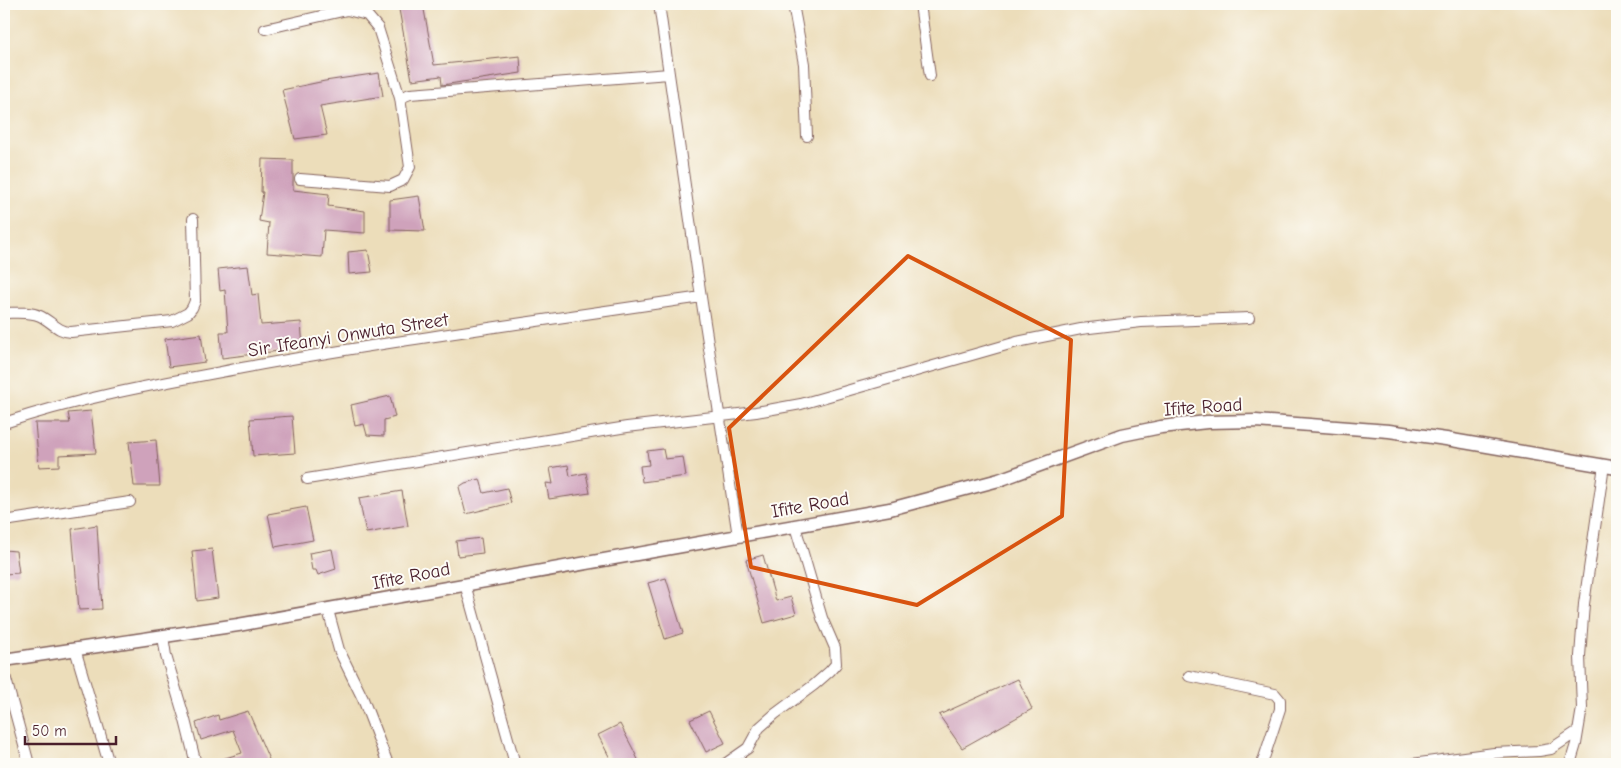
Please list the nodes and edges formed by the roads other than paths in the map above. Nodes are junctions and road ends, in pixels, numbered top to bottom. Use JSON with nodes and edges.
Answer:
{"nodes":[{"id":1,"x":364,"y":4,"type":"edge"},
{"id":2,"x":659,"y":4,"type":"edge"},
{"id":3,"x":793,"y":4,"type":"edge"},
{"id":4,"x":920,"y":4,"type":"edge"},
{"id":5,"x":367,"y":14,"type":"junction"},
{"id":6,"x":265,"y":29,"type":"dead end"},
{"id":7,"x":669,"y":74,"type":"junction"},
{"id":8,"x":930,"y":76,"type":"dead end"},
{"id":9,"x":400,"y":98,"type":"junction"},
{"id":10,"x":807,"y":136,"type":"dead end"},
{"id":11,"x":300,"y":179,"type":"dead end"},
{"id":12,"x":193,"y":219,"type":"dead end"},
{"id":13,"x":701,"y":297,"type":"junction"},
{"id":14,"x":4,"y":313,"type":"edge"},
{"id":15,"x":1249,"y":318,"type":"dead end"},
{"id":16,"x":720,"y":415,"type":"junction"},
{"id":17,"x":4,"y":423,"type":"edge"},
{"id":18,"x":1611,"y":466,"type":"edge"},
{"id":19,"x":307,"y":480,"type":"dead end"},
{"id":20,"x":130,"y":502,"type":"dead end"},
{"id":21,"x":4,"y":521,"type":"edge"},
{"id":22,"x":795,"y":526,"type":"junction"},
{"id":23,"x":738,"y":536,"type":"junction"},
{"id":24,"x":465,"y":584,"type":"junction"},
{"id":25,"x":328,"y":610,"type":"junction"},
{"id":26,"x":163,"y":636,"type":"junction"},
{"id":27,"x":75,"y":649,"type":"junction"},
{"id":28,"x":4,"y":660,"type":"edge"},
{"id":29,"x":4,"y":672,"type":"edge"},
{"id":30,"x":1189,"y":676,"type":"dead end"},
{"id":31,"x":1578,"y":731,"type":"junction"},
{"id":32,"x":29,"y":764,"type":"edge"},
{"id":33,"x":109,"y":764,"type":"edge"},
{"id":34,"x":196,"y":764,"type":"edge"},
{"id":35,"x":388,"y":764,"type":"edge"},
{"id":36,"x":515,"y":764,"type":"edge"},
{"id":37,"x":725,"y":764,"type":"edge"},
{"id":38,"x":1262,"y":764,"type":"edge"},
{"id":39,"x":1412,"y":764,"type":"edge"},
{"id":40,"x":1570,"y":764,"type":"edge"}],
"edges":[{"from":1,"to":5,"type":"street"},
{"from":2,"to":7,"type":"street"},
{"from":3,"to":10,"type":"street"},
{"from":4,"to":8,"type":"street"},
{"from":5,"to":6,"type":"street"},
{"from":5,"to":9,"type":"street"},
{"from":7,"to":9,"type":"street"},
{"from":7,"to":13,"type":"street"},
{"from":9,"to":11,"type":"street"},
{"from":12,"to":14,"type":"street"},
{"from":13,"to":16,"type":"street"},
{"from":13,"to":17,"type":"street","name":"Sir Ifeanyi Onwuta Street"},
{"from":15,"to":16,"type":"street"},
{"from":16,"to":19,"type":"street"},
{"from":16,"to":23,"type":"street"},
{"from":18,"to":22,"type":"street","name":"Ifite Road"},
{"from":18,"to":31,"type":"street"},
{"from":20,"to":21,"type":"street"},
{"from":22,"to":23,"type":"street","name":"Ifite Road"},
{"from":22,"to":37,"type":"street"},
{"from":23,"to":24,"type":"street","name":"Ifite Road"},
{"from":24,"to":25,"type":"street","name":"Ifite Road"},
{"from":24,"to":36,"type":"street"},
{"from":25,"to":26,"type":"street","name":"Ifite Road"},
{"from":25,"to":35,"type":"street"},
{"from":26,"to":27,"type":"street","name":"Ifite Road"},
{"from":26,"to":34,"type":"street"},
{"from":27,"to":28,"type":"street","name":"Ifite Road"},
{"from":27,"to":33,"type":"street"},
{"from":29,"to":32,"type":"street"},
{"from":30,"to":38,"type":"street"},
{"from":31,"to":39,"type":"street"},
{"from":31,"to":40,"type":"street"}]}
